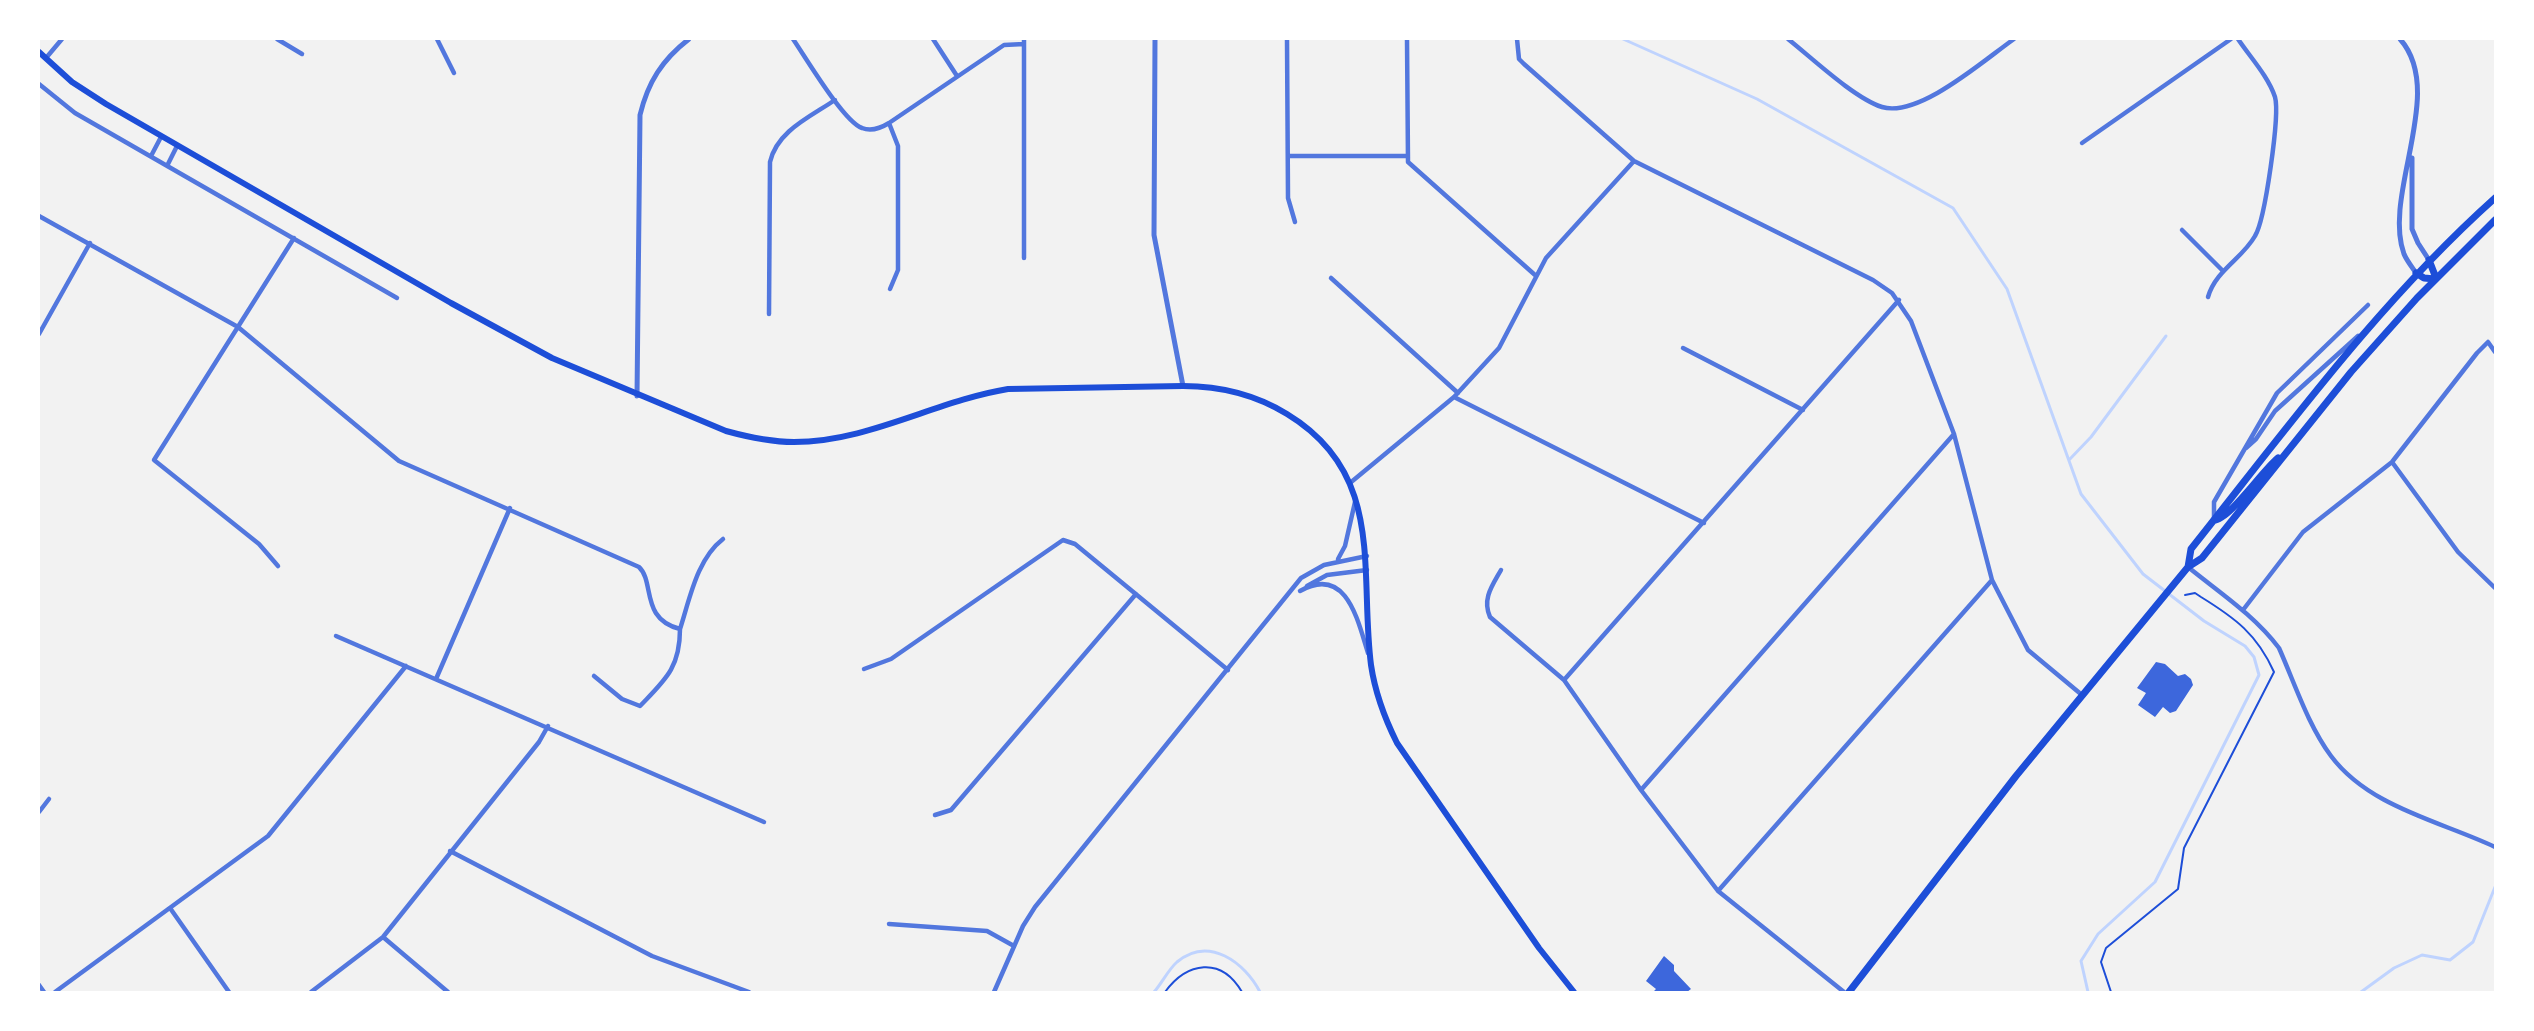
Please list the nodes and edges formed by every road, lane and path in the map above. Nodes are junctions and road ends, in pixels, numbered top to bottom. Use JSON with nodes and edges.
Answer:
{"nodes":[{"id":1,"x":62,"y":39,"type":"edge"},
{"id":2,"x":277,"y":39,"type":"edge"},
{"id":3,"x":437,"y":39,"type":"edge"},
{"id":4,"x":689,"y":39,"type":"edge"},
{"id":5,"x":793,"y":39,"type":"edge"},
{"id":6,"x":933,"y":39,"type":"edge"},
{"id":7,"x":1155,"y":39,"type":"edge"},
{"id":8,"x":1287,"y":39,"type":"edge"},
{"id":9,"x":1407,"y":39,"type":"edge"},
{"id":10,"x":1517,"y":39,"type":"edge"},
{"id":11,"x":1788,"y":39,"type":"edge"},
{"id":12,"x":2014,"y":39,"type":"edge"},
{"id":13,"x":2231,"y":39,"type":"edge"},
{"id":14,"x":2238,"y":39,"type":"edge"},
{"id":15,"x":2400,"y":39,"type":"edge"},
{"id":16,"x":1024,"y":41,"type":"edge"},
{"id":17,"x":39,"y":52,"type":"edge"},
{"id":18,"x":302,"y":54,"type":"dead end"},
{"id":19,"x":46,"y":58,"type":"junction"},
{"id":20,"x":454,"y":73,"type":"dead end"},
{"id":21,"x":957,"y":76,"type":"junction"},
{"id":22,"x":39,"y":84,"type":"edge"},
{"id":23,"x":836,"y":100,"type":"junction"},
{"id":24,"x":889,"y":123,"type":"junction"},
{"id":25,"x":161,"y":137,"type":"junction"},
{"id":26,"x":2082,"y":143,"type":"dead end"},
{"id":27,"x":177,"y":146,"type":"junction"},
{"id":28,"x":2411,"y":150,"type":"junction"},
{"id":29,"x":151,"y":156,"type":"junction"},
{"id":30,"x":1288,"y":156,"type":"junction"},
{"id":31,"x":1407,"y":156,"type":"junction"},
{"id":32,"x":1634,"y":161,"type":"junction"},
{"id":33,"x":167,"y":166,"type":"junction"},
{"id":34,"x":2495,"y":198,"type":"edge"},
{"id":35,"x":39,"y":216,"type":"edge"},
{"id":36,"x":2495,"y":220,"type":"edge"},
{"id":37,"x":1295,"y":222,"type":"dead end"},
{"id":38,"x":2182,"y":230,"type":"dead end"},
{"id":39,"x":294,"y":238,"type":"junction"},
{"id":40,"x":90,"y":243,"type":"junction"},
{"id":41,"x":1024,"y":258,"type":"dead end"},
{"id":42,"x":2429,"y":260,"type":"junction"},
{"id":43,"x":2223,"y":271,"type":"junction"},
{"id":44,"x":2416,"y":273,"type":"junction"},
{"id":45,"x":1535,"y":275,"type":"junction"},
{"id":46,"x":1331,"y":278,"type":"dead end"},
{"id":47,"x":2436,"y":278,"type":"junction"},
{"id":48,"x":890,"y":289,"type":"dead end"},
{"id":49,"x":2208,"y":297,"type":"dead end"},
{"id":50,"x":398,"y":298,"type":"dead end"},
{"id":51,"x":1899,"y":300,"type":"junction"},
{"id":52,"x":2368,"y":305,"type":"dead end"},
{"id":53,"x":769,"y":314,"type":"dead end"},
{"id":54,"x":238,"y":327,"type":"junction"},
{"id":55,"x":2366,"y":330,"type":"junction"},
{"id":56,"x":39,"y":334,"type":"edge"},
{"id":57,"x":1683,"y":348,"type":"dead end"},
{"id":58,"x":2495,"y":352,"type":"edge"},
{"id":59,"x":1183,"y":386,"type":"junction"},
{"id":60,"x":1458,"y":393,"type":"junction"},
{"id":61,"x":637,"y":396,"type":"junction"},
{"id":62,"x":1454,"y":398,"type":"junction"},
{"id":63,"x":1803,"y":410,"type":"junction"},
{"id":64,"x":1954,"y":434,"type":"junction"},
{"id":65,"x":2287,"y":451,"type":"junction"},
{"id":66,"x":2242,"y":452,"type":"junction"},
{"id":67,"x":2392,"y":462,"type":"junction"},
{"id":68,"x":1350,"y":483,"type":"junction"},
{"id":69,"x":1356,"y":496,"type":"junction"},
{"id":70,"x":510,"y":508,"type":"junction"},
{"id":71,"x":2214,"y":520,"type":"junction"},
{"id":72,"x":1704,"y":523,"type":"junction"},
{"id":73,"x":723,"y":539,"type":"dead end"},
{"id":74,"x":1367,"y":556,"type":"junction"},
{"id":75,"x":1336,"y":561,"type":"junction"},
{"id":76,"x":278,"y":566,"type":"dead end"},
{"id":77,"x":2188,"y":567,"type":"junction"},
{"id":78,"x":1368,"y":570,"type":"junction"},
{"id":79,"x":1501,"y":570,"type":"dead end"},
{"id":80,"x":1992,"y":580,"type":"junction"},
{"id":81,"x":2495,"y":588,"type":"edge"},
{"id":82,"x":1300,"y":591,"type":"junction"},
{"id":83,"x":1136,"y":594,"type":"junction"},
{"id":84,"x":2185,"y":595,"type":"dead end"},
{"id":85,"x":1285,"y":601,"type":"junction"},
{"id":86,"x":2242,"y":610,"type":"junction"},
{"id":87,"x":680,"y":629,"type":"junction"},
{"id":88,"x":336,"y":636,"type":"dead end"},
{"id":89,"x":1371,"y":665,"type":"junction"},
{"id":90,"x":406,"y":666,"type":"junction"},
{"id":91,"x":864,"y":669,"type":"dead end"},
{"id":92,"x":1228,"y":670,"type":"junction"},
{"id":93,"x":594,"y":676,"type":"dead end"},
{"id":94,"x":435,"y":679,"type":"junction"},
{"id":95,"x":1564,"y":680,"type":"junction"},
{"id":96,"x":2082,"y":695,"type":"junction"},
{"id":97,"x":548,"y":726,"type":"junction"},
{"id":98,"x":1641,"y":790,"type":"junction"},
{"id":99,"x":49,"y":798,"type":"dead end"},
{"id":100,"x":39,"y":812,"type":"edge"},
{"id":101,"x":935,"y":815,"type":"dead end"},
{"id":102,"x":764,"y":822,"type":"dead end"},
{"id":103,"x":2495,"y":847,"type":"edge"},
{"id":104,"x":450,"y":851,"type":"junction"},
{"id":105,"x":1718,"y":891,"type":"junction"},
{"id":106,"x":170,"y":908,"type":"junction"},
{"id":107,"x":889,"y":924,"type":"dead end"},
{"id":108,"x":383,"y":937,"type":"junction"},
{"id":109,"x":1014,"y":946,"type":"junction"},
{"id":110,"x":39,"y":985,"type":"edge"},
{"id":111,"x":44,"y":992,"type":"edge"},
{"id":112,"x":55,"y":992,"type":"edge"},
{"id":113,"x":229,"y":992,"type":"edge"},
{"id":114,"x":311,"y":992,"type":"edge"},
{"id":115,"x":448,"y":992,"type":"edge"},
{"id":116,"x":749,"y":992,"type":"edge"},
{"id":117,"x":994,"y":992,"type":"edge"},
{"id":118,"x":1165,"y":992,"type":"edge"},
{"id":119,"x":1242,"y":992,"type":"edge"},
{"id":120,"x":1574,"y":992,"type":"edge"},
{"id":121,"x":1844,"y":992,"type":"edge"},
{"id":122,"x":1849,"y":992,"type":"edge"},
{"id":123,"x":2111,"y":992,"type":"edge"}],
"edges":[{"from":1,"to":19,"type":"street"},
{"from":2,"to":18,"type":"street"},
{"from":3,"to":20,"type":"street"},
{"from":4,"to":61,"type":"street"},
{"from":5,"to":23,"type":"street"},
{"from":6,"to":21,"type":"street"},
{"from":7,"to":59,"type":"street"},
{"from":8,"to":30,"type":"street"},
{"from":9,"to":31,"type":"street"},
{"from":10,"to":32,"type":"street"},
{"from":11,"to":12,"type":"street"},
{"from":13,"to":26,"type":"street"},
{"from":14,"to":43,"type":"street"},
{"from":15,"to":28,"type":"street"},
{"from":16,"to":21,"type":"street"},
{"from":16,"to":41,"type":"street"},
{"from":17,"to":19,"type":"main road"},
{"from":19,"to":25,"type":"main road"},
{"from":21,"to":24,"type":"street"},
{"from":22,"to":29,"type":"street"},
{"from":23,"to":24,"type":"street"},
{"from":23,"to":53,"type":"street"},
{"from":24,"to":48,"type":"street"},
{"from":25,"to":27,"type":"main road"},
{"from":25,"to":29,"type":"street"},
{"from":27,"to":33,"type":"street"},
{"from":27,"to":61,"type":"main road"},
{"from":28,"to":42,"type":"street"},
{"from":28,"to":44,"type":"street"},
{"from":29,"to":33,"type":"street"},
{"from":30,"to":31,"type":"street"},
{"from":30,"to":37,"type":"street"},
{"from":31,"to":45,"type":"street"},
{"from":32,"to":45,"type":"street"},
{"from":32,"to":51,"type":"street"},
{"from":33,"to":39,"type":"street"},
{"from":34,"to":42,"type":"main road"},
{"from":35,"to":40,"type":"street"},
{"from":36,"to":47,"type":"main road"},
{"from":38,"to":43,"type":"street"},
{"from":39,"to":50,"type":"street"},
{"from":39,"to":54,"type":"street"},
{"from":40,"to":54,"type":"street"},
{"from":40,"to":56,"type":"street"},
{"from":42,"to":44,"type":"main road"},
{"from":42,"to":47,"type":"main road"},
{"from":43,"to":49,"type":"street"},
{"from":44,"to":47,"type":"main road"},
{"from":44,"to":55,"type":"main road"},
{"from":45,"to":60,"type":"street"},
{"from":46,"to":60,"type":"street"},
{"from":47,"to":65,"type":"main road"},
{"from":51,"to":63,"type":"street"},
{"from":51,"to":64,"type":"street"},
{"from":52,"to":66,"type":"street"},
{"from":54,"to":70,"type":"street"},
{"from":54,"to":76,"type":"street"},
{"from":55,"to":66,"type":"street"},
{"from":55,"to":71,"type":"main road"},
{"from":57,"to":63,"type":"street"},
{"from":58,"to":67,"type":"street"},
{"from":59,"to":61,"type":"main road"},
{"from":59,"to":68,"type":"main road"},
{"from":60,"to":62,"type":"street"},
{"from":62,"to":68,"type":"street"},
{"from":62,"to":72,"type":"street"},
{"from":63,"to":72,"type":"street"},
{"from":64,"to":80,"type":"street"},
{"from":64,"to":98,"type":"street"},
{"from":65,"to":71,"type":"main road"},
{"from":65,"to":77,"type":"main road"},
{"from":66,"to":71,"type":"street"},
{"from":67,"to":81,"type":"street"},
{"from":67,"to":86,"type":"street"},
{"from":68,"to":69,"type":"main road"},
{"from":69,"to":74,"type":"main road"},
{"from":69,"to":75,"type":"street"},
{"from":70,"to":87,"type":"street"},
{"from":70,"to":94,"type":"street"},
{"from":71,"to":77,"type":"main road"},
{"from":72,"to":95,"type":"street"},
{"from":73,"to":87,"type":"street"},
{"from":74,"to":75,"type":"street"},
{"from":74,"to":78,"type":"main road"},
{"from":75,"to":85,"type":"street"},
{"from":77,"to":86,"type":"street"},
{"from":77,"to":96,"type":"main road"},
{"from":78,"to":82,"type":"street"},
{"from":78,"to":89,"type":"main road"},
{"from":79,"to":95,"type":"street"},
{"from":80,"to":96,"type":"street"},
{"from":80,"to":105,"type":"street"},
{"from":82,"to":85,"type":"street"},
{"from":82,"to":89,"type":"street"},
{"from":83,"to":91,"type":"street"},
{"from":83,"to":92,"type":"street"},
{"from":83,"to":101,"type":"street"},
{"from":84,"to":123,"type":"path"},
{"from":85,"to":92,"type":"street"},
{"from":86,"to":103,"type":"street"},
{"from":87,"to":93,"type":"street"},
{"from":88,"to":90,"type":"street"},
{"from":89,"to":120,"type":"main road"},
{"from":90,"to":94,"type":"street"},
{"from":90,"to":106,"type":"street"},
{"from":92,"to":109,"type":"street"},
{"from":94,"to":97,"type":"street"},
{"from":95,"to":98,"type":"street"},
{"from":96,"to":122,"type":"main road"},
{"from":97,"to":102,"type":"street"},
{"from":97,"to":104,"type":"street"},
{"from":98,"to":105,"type":"street"},
{"from":99,"to":100,"type":"street"},
{"from":104,"to":108,"type":"street"},
{"from":104,"to":116,"type":"street"},
{"from":105,"to":121,"type":"street"},
{"from":106,"to":112,"type":"street"},
{"from":106,"to":113,"type":"street"},
{"from":107,"to":109,"type":"street"},
{"from":108,"to":114,"type":"street"},
{"from":108,"to":115,"type":"street"},
{"from":109,"to":117,"type":"street"},
{"from":110,"to":111,"type":"street"},
{"from":118,"to":119,"type":"path"}]}
